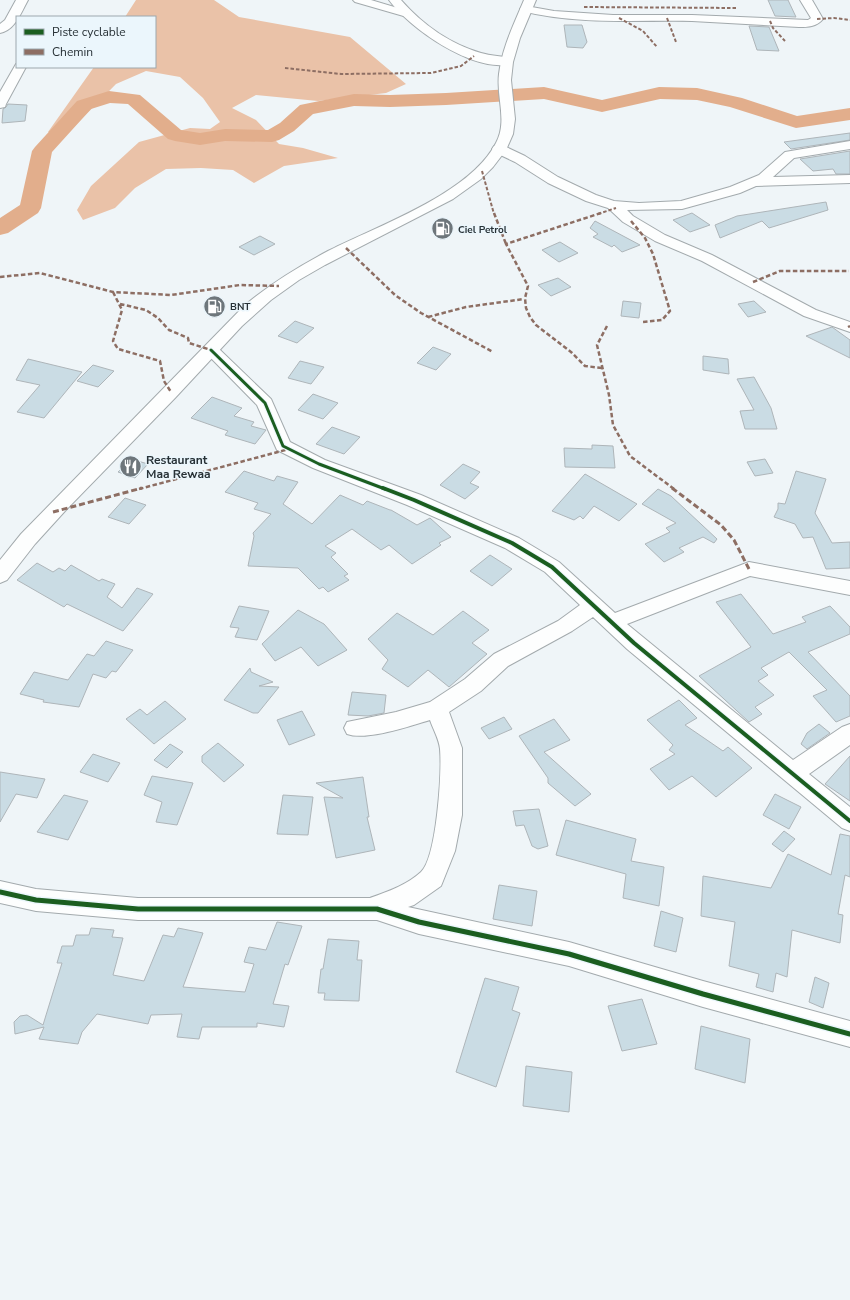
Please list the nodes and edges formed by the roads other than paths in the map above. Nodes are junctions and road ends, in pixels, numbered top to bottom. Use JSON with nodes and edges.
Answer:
{"nodes":[{"id":1,"x":22,"y":0,"type":"edge"},
{"id":2,"x":359,"y":0,"type":"edge"},
{"id":3,"x":395,"y":0,"type":"edge"},
{"id":4,"x":806,"y":0,"type":"edge"},
{"id":5,"x":528,"y":5,"type":"edge"},
{"id":6,"x":407,"y":14,"type":"junction"},
{"id":7,"x":16,"y":16,"type":"edge"},
{"id":8,"x":0,"y":30,"type":"edge"},
{"id":9,"x":507,"y":61,"type":"junction"},
{"id":10,"x":19,"y":68,"type":"edge"},
{"id":11,"x":0,"y":104,"type":"edge"},
{"id":12,"x":850,"y":145,"type":"edge"},
{"id":13,"x":500,"y":149,"type":"junction"},
{"id":14,"x":850,"y":179,"type":"edge"},
{"id":15,"x":755,"y":182,"type":"junction"},
{"id":16,"x":613,"y":205,"type":"junction"},
{"id":17,"x":850,"y":327,"type":"edge"},
{"id":18,"x":211,"y":350,"type":"junction"},
{"id":19,"x":0,"y":575,"type":"edge"},
{"id":20,"x":850,"y":588,"type":"edge"},
{"id":21,"x":594,"y":606,"type":"junction"},
{"id":22,"x":612,"y":622,"type":"junction"},
{"id":23,"x":437,"y":709,"type":"junction"},
{"id":24,"x":355,"y":728,"type":"dead end"},
{"id":25,"x":850,"y":733,"type":"edge"},
{"id":26,"x":792,"y":773,"type":"junction"},
{"id":27,"x":850,"y":821,"type":"edge"},
{"id":28,"x":0,"y":892,"type":"edge"},
{"id":29,"x":370,"y":909,"type":"junction"},
{"id":30,"x":850,"y":1034,"type":"edge"}],
"edges":[{"from":1,"to":7,"type":"street"},
{"from":2,"to":6,"type":"street"},
{"from":3,"to":6,"type":"main road"},
{"from":4,"to":5,"type":"street"},
{"from":5,"to":9,"type":"main road"},
{"from":6,"to":9,"type":"main road"},
{"from":7,"to":8,"type":"street"},
{"from":9,"to":13,"type":"main road"},
{"from":10,"to":11,"type":"street"},
{"from":12,"to":15,"type":"street"},
{"from":13,"to":16,"type":"street"},
{"from":13,"to":18,"type":"main road"},
{"from":14,"to":15,"type":"street"},
{"from":15,"to":16,"type":"street"},
{"from":16,"to":17,"type":"street"},
{"from":18,"to":19,"type":"main road"},
{"from":18,"to":21,"type":"street"},
{"from":20,"to":22,"type":"street"},
{"from":21,"to":22,"type":"street"},
{"from":21,"to":23,"type":"street"},
{"from":22,"to":26,"type":"street"},
{"from":23,"to":24,"type":"street"},
{"from":23,"to":29,"type":"street"},
{"from":25,"to":26,"type":"street"},
{"from":26,"to":27,"type":"street"},
{"from":28,"to":29,"type":"street"},
{"from":29,"to":30,"type":"street"}]}
